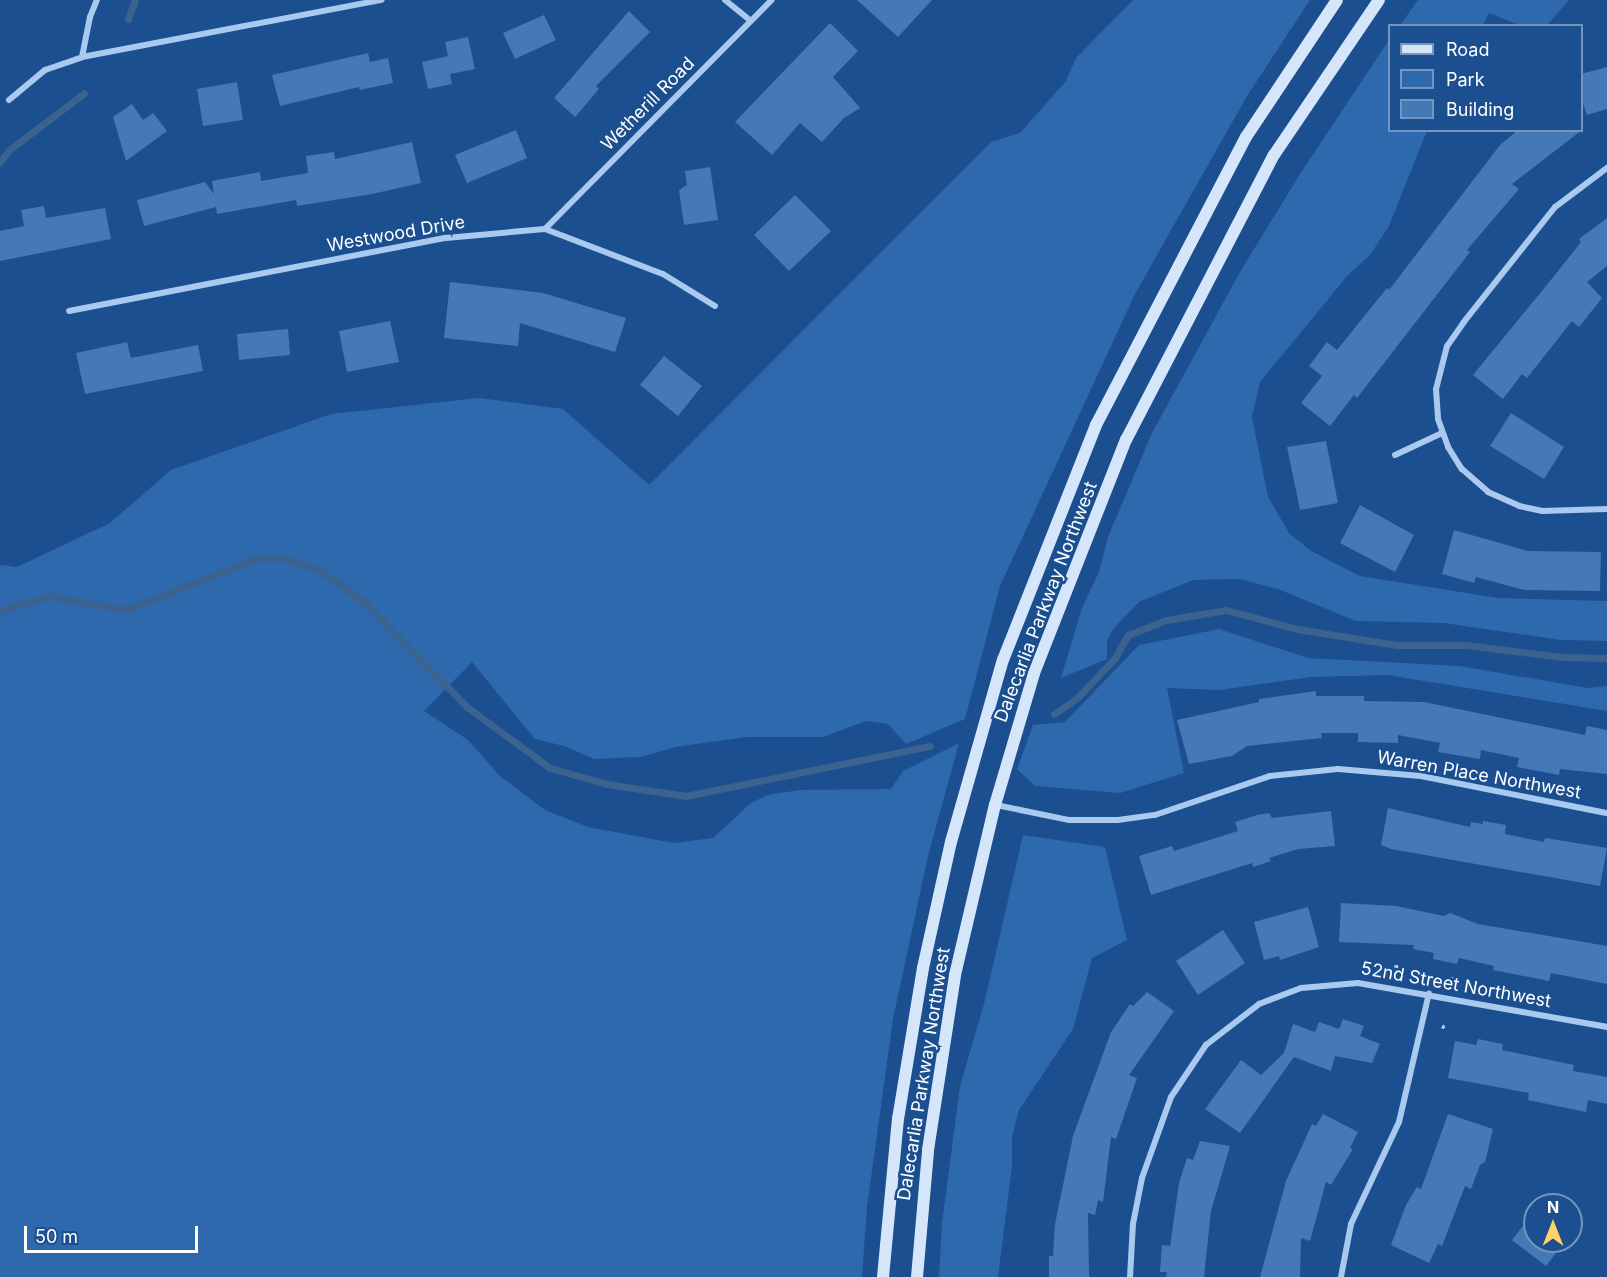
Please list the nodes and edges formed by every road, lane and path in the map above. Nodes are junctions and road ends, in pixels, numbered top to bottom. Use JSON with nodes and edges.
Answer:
{"nodes":[{"id":1,"x":97,"y":0,"type":"edge"},
{"id":2,"x":382,"y":0,"type":"edge"},
{"id":3,"x":725,"y":0,"type":"edge"},
{"id":4,"x":772,"y":0,"type":"edge"},
{"id":5,"x":1338,"y":0,"type":"edge"},
{"id":6,"x":1379,"y":0,"type":"edge"},
{"id":7,"x":751,"y":21,"type":"junction"},
{"id":8,"x":82,"y":57,"type":"junction"},
{"id":9,"x":9,"y":100,"type":"dead end"},
{"id":10,"x":1607,"y":168,"type":"edge"},
{"id":11,"x":545,"y":229,"type":"junction"},
{"id":12,"x":715,"y":306,"type":"dead end"},
{"id":13,"x":69,"y":311,"type":"dead end"},
{"id":14,"x":1442,"y":433,"type":"junction"},
{"id":15,"x":1395,"y":455,"type":"dead end"},
{"id":16,"x":1607,"y":509,"type":"edge"},
{"id":17,"x":995,"y":805,"type":"junction"},
{"id":18,"x":1607,"y":813,"type":"edge"},
{"id":19,"x":1429,"y":993,"type":"junction"},
{"id":20,"x":1607,"y":1027,"type":"edge"},
{"id":21,"x":883,"y":1277,"type":"edge"},
{"id":22,"x":916,"y":1277,"type":"edge"},
{"id":23,"x":1130,"y":1277,"type":"edge"},
{"id":24,"x":1341,"y":1277,"type":"edge"}],
"edges":[{"from":1,"to":8,"type":"street"},
{"from":2,"to":8,"type":"street"},
{"from":3,"to":7,"type":"street"},
{"from":4,"to":7,"type":"street","name":"Wetherill Road"},
{"from":5,"to":21,"type":"main road","name":"Dalecarlia Parkway Northwest"},
{"from":6,"to":17,"type":"main road","name":"Dalecarlia Parkway Northwest"},
{"from":7,"to":11,"type":"street","name":"Wetherill Road"},
{"from":8,"to":9,"type":"street"},
{"from":10,"to":14,"type":"street"},
{"from":11,"to":12,"type":"street","name":"Westwood Drive"},
{"from":11,"to":13,"type":"street","name":"Westwood Drive"},
{"from":14,"to":15,"type":"street"},
{"from":14,"to":16,"type":"street"},
{"from":17,"to":18,"type":"street","name":"Warren Place Northwest"},
{"from":17,"to":22,"type":"main road","name":"Dalecarlia Parkway Northwest"},
{"from":19,"to":20,"type":"street","name":"52nd Street Northwest"},
{"from":19,"to":23,"type":"street","name":"52nd Street Northwest"},
{"from":19,"to":24,"type":"street"}]}
